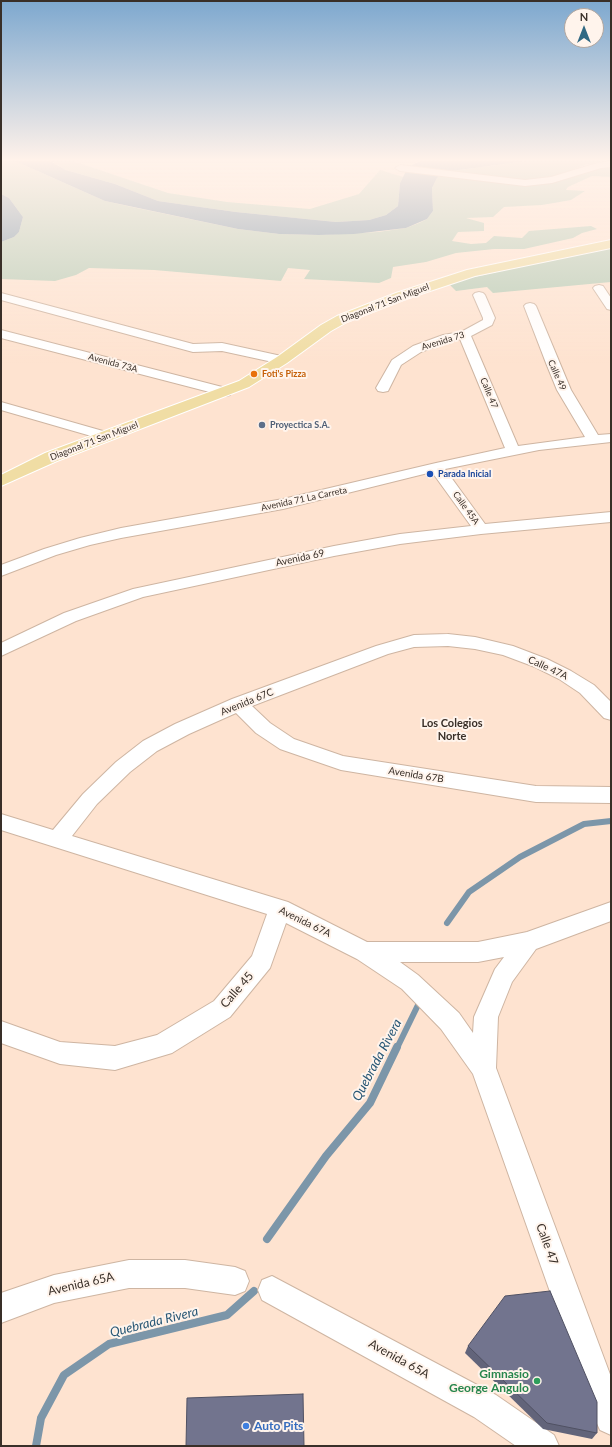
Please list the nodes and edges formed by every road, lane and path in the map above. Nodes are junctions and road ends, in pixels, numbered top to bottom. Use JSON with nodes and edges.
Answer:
{"nodes":[{"id":1,"x":611,"y":244,"type":"edge"},
{"id":2,"x":599,"y":288,"type":"dead end"},
{"id":3,"x":478,"y":295,"type":"dead end"},
{"id":4,"x":1,"y":296,"type":"edge"},
{"id":5,"x":530,"y":306,"type":"dead end"},
{"id":6,"x":611,"y":307,"type":"edge"},
{"id":7,"x":1,"y":334,"type":"edge"},
{"id":8,"x":464,"y":335,"type":"junction"},
{"id":9,"x":282,"y":360,"type":"junction"},
{"id":10,"x":383,"y":388,"type":"dead end"},
{"id":11,"x":225,"y":392,"type":"junction"},
{"id":12,"x":1,"y":406,"type":"edge"},
{"id":13,"x":104,"y":436,"type":"junction"},
{"id":14,"x":611,"y":438,"type":"edge"},
{"id":15,"x":593,"y":439,"type":"junction"},
{"id":16,"x":513,"y":451,"type":"junction"},
{"id":17,"x":436,"y":467,"type":"junction"},
{"id":18,"x":1,"y":481,"type":"edge"},
{"id":19,"x":611,"y":518,"type":"edge"},
{"id":20,"x":481,"y":529,"type":"junction"},
{"id":21,"x":1,"y":571,"type":"edge"},
{"id":22,"x":475,"y":643,"type":"joint"},
{"id":23,"x":1,"y":650,"type":"edge"},
{"id":24,"x":238,"y":704,"type":"junction"},
{"id":25,"x":611,"y":713,"type":"edge"},
{"id":26,"x":611,"y":795,"type":"edge"},
{"id":27,"x":1,"y":822,"type":"edge"},
{"id":28,"x":58,"y":839,"type":"junction"},
{"id":29,"x":280,"y":909,"type":"junction"},
{"id":30,"x":611,"y":911,"type":"edge"},
{"id":31,"x":528,"y":942,"type":"junction"},
{"id":32,"x":365,"y":952,"type":"junction"},
{"id":33,"x":1,"y":1032,"type":"edge"},
{"id":34,"x":483,"y":1068,"type":"junction"},
{"id":35,"x":235,"y":1281,"type":"dead end"},
{"id":36,"x":272,"y":1290,"type":"dead end"},
{"id":37,"x":1,"y":1308,"type":"edge"},
{"id":38,"x":611,"y":1420,"type":"edge"},
{"id":39,"x":543,"y":1446,"type":"edge"}],
"edges":[{"from":1,"to":9,"type":"main road","name":"Diagonal 71 San Miguel"},
{"from":2,"to":6,"type":"street"},
{"from":3,"to":8,"type":"street","name":"Avenida 73"},
{"from":4,"to":9,"type":"street"},
{"from":5,"to":15,"type":"street","name":"Calle 49"},
{"from":7,"to":11,"type":"street","name":"Avenida 73A"},
{"from":8,"to":10,"type":"street","name":"Avenida 73"},
{"from":8,"to":16,"type":"street","name":"Calle 47"},
{"from":9,"to":11,"type":"main road","name":"Diagonal 71 San Miguel"},
{"from":11,"to":13,"type":"main road","name":"Diagonal 71 San Miguel"},
{"from":12,"to":13,"type":"street"},
{"from":13,"to":18,"type":"main road","name":"Diagonal 71 San Miguel"},
{"from":14,"to":15,"type":"street","name":"Avenida 71 La Carreta"},
{"from":15,"to":16,"type":"street","name":"Avenida 71 La Carreta"},
{"from":16,"to":17,"type":"street","name":"Avenida 71 La Carreta"},
{"from":17,"to":20,"type":"street","name":"Calle 45A"},
{"from":17,"to":21,"type":"street","name":"Avenida 71 La Carreta"},
{"from":19,"to":20,"type":"street","name":"Avenida 69"},
{"from":20,"to":23,"type":"street","name":"Avenida 69"},
{"from":22,"to":24,"type":"street","name":"Avenida 67C"},
{"from":22,"to":25,"type":"street","name":"Calle 47A"},
{"from":24,"to":26,"type":"street","name":"Avenida 67B"},
{"from":24,"to":28,"type":"street","name":"Avenida 67C"},
{"from":27,"to":28,"type":"street","name":"Avenida 67A"},
{"from":28,"to":29,"type":"street","name":"Avenida 67A"},
{"from":29,"to":32,"type":"street","name":"Avenida 67A"},
{"from":29,"to":33,"type":"street","name":"Calle 45"},
{"from":30,"to":31,"type":"street","name":"Avenida 67A"},
{"from":31,"to":32,"type":"street","name":"Avenida 67A"},
{"from":31,"to":34,"type":"street","name":"Calle 47"},
{"from":32,"to":34,"type":"street","name":"Calle 47"},
{"from":34,"to":38,"type":"street","name":"Calle 47"},
{"from":35,"to":37,"type":"street","name":"Avenida 65A"},
{"from":36,"to":39,"type":"street","name":"Avenida 65A"}]}
